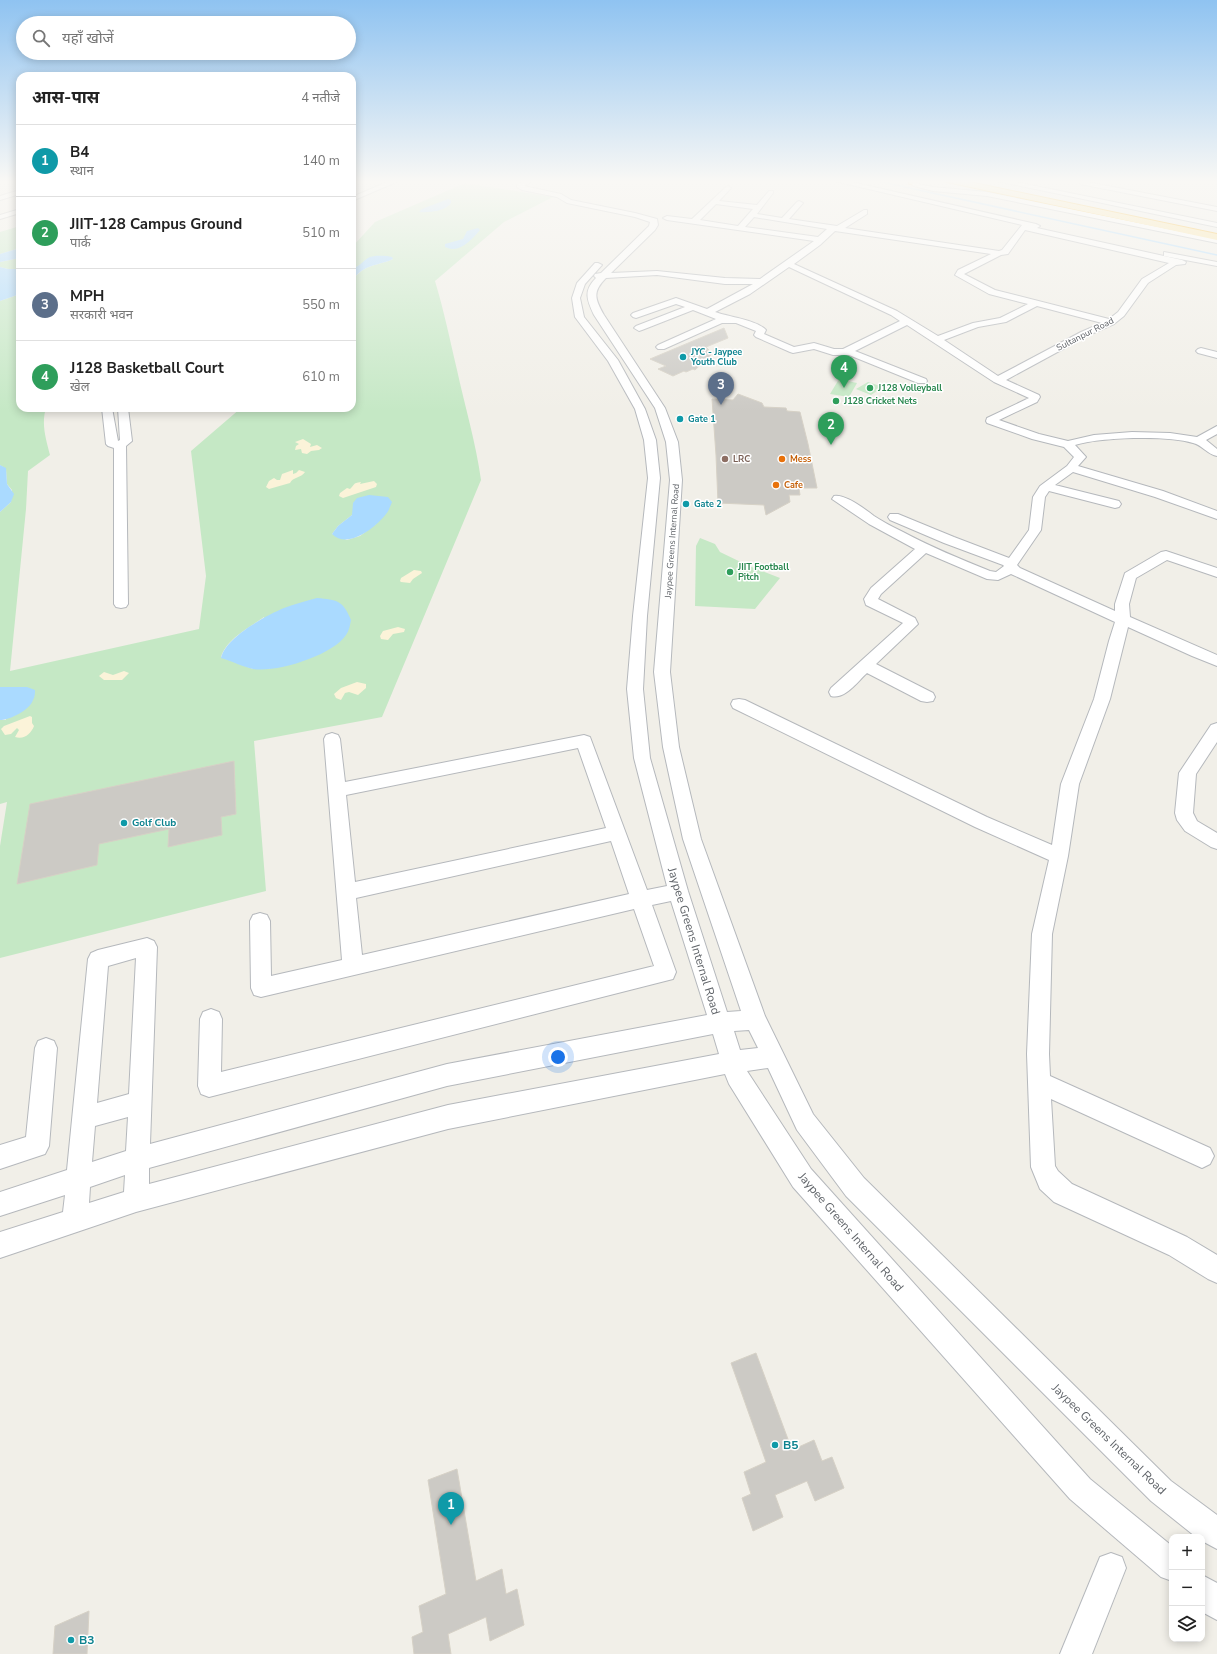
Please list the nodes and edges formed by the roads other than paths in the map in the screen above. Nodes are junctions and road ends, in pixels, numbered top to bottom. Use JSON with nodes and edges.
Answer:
{"nodes":[{"id":1,"x":612,"y":257,"type":"edge"},
{"id":2,"x":797,"y":257,"type":"edge"},
{"id":3,"x":991,"y":257,"type":"edge"},
{"id":4,"x":1155,"y":257,"type":"edge"},
{"id":5,"x":1195,"y":257,"type":"edge"},
{"id":6,"x":1195,"y":257,"type":"edge"},
{"id":7,"x":1199,"y":258,"type":"junction"},
{"id":8,"x":1217,"y":259,"type":"edge"},
{"id":9,"x":1177,"y":262,"type":"junction"},
{"id":10,"x":788,"y":264,"type":"junction"},
{"id":11,"x":1217,"y":264,"type":"edge"},
{"id":12,"x":595,"y":275,"type":"junction"},
{"id":13,"x":762,"y":282,"type":"junction"},
{"id":14,"x":1036,"y":303,"type":"junction"},
{"id":15,"x":693,"y":308,"type":"junction"},
{"id":16,"x":707,"y":313,"type":"junction"},
{"id":17,"x":636,"y":314,"type":"dead end"},
{"id":18,"x":726,"y":320,"type":"junction"},
{"id":19,"x":907,"y":321,"type":"junction"},
{"id":20,"x":1111,"y":322,"type":"junction"},
{"id":21,"x":599,"y":328,"type":"junction"},
{"id":22,"x":639,"y":328,"type":"dead end"},
{"id":23,"x":937,"y":339,"type":"junction"},
{"id":24,"x":661,"y":347,"type":"dead end"},
{"id":25,"x":1201,"y":351,"type":"dead end"},
{"id":26,"x":847,"y":352,"type":"junction"},
{"id":27,"x":1217,"y":355,"type":"edge"},
{"id":28,"x":998,"y":380,"type":"junction"},
{"id":29,"x":922,"y":381,"type":"dead end"},
{"id":30,"x":108,"y":412,"type":"edge"},
{"id":31,"x":122,"y":412,"type":"edge"},
{"id":32,"x":1217,"y":429,"type":"edge"},
{"id":33,"x":1198,"y":440,"type":"junction"},
{"id":34,"x":1068,"y":444,"type":"junction"},
{"id":35,"x":120,"y":445,"type":"junction"},
{"id":36,"x":1217,"y":453,"type":"edge"},
{"id":37,"x":1071,"y":468,"type":"junction"},
{"id":38,"x":1046,"y":486,"type":"junction"},
{"id":39,"x":838,"y":499,"type":"dead end"},
{"id":40,"x":1115,"y":504,"type":"dead end"},
{"id":41,"x":1217,"y":515,"type":"edge"},
{"id":42,"x":894,"y":517,"type":"dead end"},
{"id":43,"x":924,"y":548,"type":"junction"},
{"id":44,"x":1011,"y":565,"type":"junction"},
{"id":45,"x":1217,"y":573,"type":"edge"},
{"id":46,"x":121,"y":604,"type":"dead end"},
{"id":47,"x":641,"y":604,"type":"junction"},
{"id":48,"x":667,"y":604,"type":"junction"},
{"id":49,"x":1123,"y":620,"type":"junction"},
{"id":50,"x":1217,"y":661,"type":"edge"},
{"id":51,"x":865,"y":665,"type":"junction"},
{"id":52,"x":837,"y":692,"type":"dead end"},
{"id":53,"x":927,"y":697,"type":"dead end"},
{"id":54,"x":739,"y":704,"type":"dead end"},
{"id":55,"x":1217,"y":729,"type":"edge"},
{"id":56,"x":332,"y":739,"type":"dead end"},
{"id":57,"x":337,"y":790,"type":"junction"},
{"id":58,"x":616,"y":833,"type":"junction"},
{"id":59,"x":1217,"y":842,"type":"edge"},
{"id":60,"x":1059,"y":856,"type":"junction"},
{"id":61,"x":678,"y":891,"type":"junction"},
{"id":62,"x":346,"y":892,"type":"junction"},
{"id":63,"x":640,"y":900,"type":"junction"},
{"id":64,"x":260,"y":922,"type":"dead end"},
{"id":65,"x":353,"y":966,"type":"junction"},
{"id":66,"x":211,"y":1019,"type":"dead end"},
{"id":67,"x":755,"y":1019,"type":"junction"},
{"id":68,"x":720,"y":1023,"type":"junction"},
{"id":69,"x":46,"y":1048,"type":"dead end"},
{"id":70,"x":774,"y":1057,"type":"junction"},
{"id":71,"x":732,"y":1062,"type":"junction"},
{"id":72,"x":1040,"y":1083,"type":"junction"},
{"id":73,"x":141,"y":1102,"type":"junction"},
{"id":74,"x":84,"y":1118,"type":"junction"},
{"id":75,"x":1202,"y":1156,"type":"dead end"},
{"id":76,"x":0,"y":1157,"type":"edge"},
{"id":77,"x":138,"y":1159,"type":"junction"},
{"id":78,"x":78,"y":1178,"type":"junction"},
{"id":79,"x":136,"y":1200,"type":"junction"},
{"id":80,"x":0,"y":1204,"type":"edge"},
{"id":81,"x":75,"y":1219,"type":"junction"},
{"id":82,"x":0,"y":1245,"type":"edge"},
{"id":83,"x":1217,"y":1270,"type":"edge"},
{"id":84,"x":1217,"y":1534,"type":"edge"},
{"id":85,"x":1169,"y":1563,"type":"edge"},
{"id":86,"x":1111,"y":1568,"type":"dead end"},
{"id":87,"x":1205,"y":1594,"type":"edge"},
{"id":88,"x":1217,"y":1604,"type":"edge"},
{"id":89,"x":1076,"y":1654,"type":"edge"}],
"edges":[{"from":1,"to":12,"type":"street","name":"Jaypee Greens Internal Road"},
{"from":2,"to":10,"type":"street"},
{"from":3,"to":14,"type":"street"},
{"from":4,"to":9,"type":"street"},
{"from":5,"to":7,"type":"street"},
{"from":6,"to":7,"type":"street"},
{"from":7,"to":8,"type":"street"},
{"from":7,"to":9,"type":"street","name":"Sultanpur Road"},
{"from":7,"to":11,"type":"street"},
{"from":9,"to":20,"type":"street","name":"Sultanpur Road"},
{"from":10,"to":13,"type":"street"},
{"from":10,"to":19,"type":"street"},
{"from":12,"to":13,"type":"street"},
{"from":12,"to":21,"type":"street","name":"Jaypee Greens Internal Road"},
{"from":13,"to":16,"type":"street"},
{"from":14,"to":20,"type":"street"},
{"from":14,"to":23,"type":"street"},
{"from":15,"to":16,"type":"street"},
{"from":15,"to":17,"type":"street"},
{"from":15,"to":22,"type":"street"},
{"from":16,"to":18,"type":"street"},
{"from":18,"to":24,"type":"street"},
{"from":18,"to":26,"type":"street"},
{"from":19,"to":23,"type":"street"},
{"from":19,"to":26,"type":"street"},
{"from":20,"to":28,"type":"street","name":"Sultanpur Road"},
{"from":21,"to":47,"type":"street","name":"Jaypee Greens Internal Road"},
{"from":21,"to":48,"type":"street","name":"Jaypee Greens Internal Road"},
{"from":23,"to":28,"type":"street"},
{"from":25,"to":27,"type":"street"},
{"from":26,"to":29,"type":"street"},
{"from":28,"to":34,"type":"street"},
{"from":30,"to":35,"type":"street"},
{"from":31,"to":35,"type":"street"},
{"from":32,"to":33,"type":"street"},
{"from":33,"to":34,"type":"street"},
{"from":33,"to":36,"type":"street"},
{"from":34,"to":37,"type":"street"},
{"from":35,"to":46,"type":"street"},
{"from":37,"to":38,"type":"street"},
{"from":37,"to":41,"type":"street"},
{"from":38,"to":40,"type":"street"},
{"from":38,"to":44,"type":"street"},
{"from":39,"to":43,"type":"street"},
{"from":42,"to":44,"type":"street"},
{"from":43,"to":44,"type":"street"},
{"from":43,"to":51,"type":"street"},
{"from":44,"to":49,"type":"street"},
{"from":45,"to":49,"type":"street"},
{"from":47,"to":48,"type":"street","name":"Jaypee Greens Internal Road"},
{"from":47,"to":61,"type":"street","name":"Jaypee Greens Internal Road"},
{"from":48,"to":67,"type":"street","name":"Jaypee Greens Internal Road"},
{"from":49,"to":50,"type":"street"},
{"from":49,"to":60,"type":"street"},
{"from":51,"to":52,"type":"street"},
{"from":51,"to":53,"type":"street"},
{"from":54,"to":60,"type":"street"},
{"from":55,"to":59,"type":"street"},
{"from":56,"to":57,"type":"street"},
{"from":57,"to":58,"type":"street"},
{"from":57,"to":62,"type":"street"},
{"from":58,"to":62,"type":"street"},
{"from":58,"to":63,"type":"street"},
{"from":60,"to":72,"type":"street"},
{"from":61,"to":63,"type":"street"},
{"from":61,"to":68,"type":"street","name":"Jaypee Greens Internal Road"},
{"from":62,"to":65,"type":"street"},
{"from":63,"to":65,"type":"street"},
{"from":63,"to":66,"type":"street"},
{"from":64,"to":65,"type":"street"},
{"from":67,"to":68,"type":"street"},
{"from":67,"to":70,"type":"street","name":"Jaypee Greens Internal Road"},
{"from":68,"to":71,"type":"street","name":"Jaypee Greens Internal Road"},
{"from":68,"to":77,"type":"street"},
{"from":69,"to":76,"type":"street"},
{"from":70,"to":71,"type":"street"},
{"from":70,"to":84,"type":"street","name":"Jaypee Greens Internal Road"},
{"from":71,"to":79,"type":"street"},
{"from":71,"to":85,"type":"street","name":"Jaypee Greens Internal Road"},
{"from":72,"to":75,"type":"street"},
{"from":72,"to":83,"type":"street"},
{"from":73,"to":74,"type":"street"},
{"from":73,"to":74,"type":"street"},
{"from":73,"to":77,"type":"street"},
{"from":74,"to":78,"type":"street"},
{"from":77,"to":78,"type":"street"},
{"from":77,"to":79,"type":"street"},
{"from":78,"to":80,"type":"street"},
{"from":78,"to":81,"type":"street"},
{"from":79,"to":81,"type":"street"},
{"from":81,"to":82,"type":"street"},
{"from":86,"to":89,"type":"street"},
{"from":87,"to":88,"type":"street"}]}
